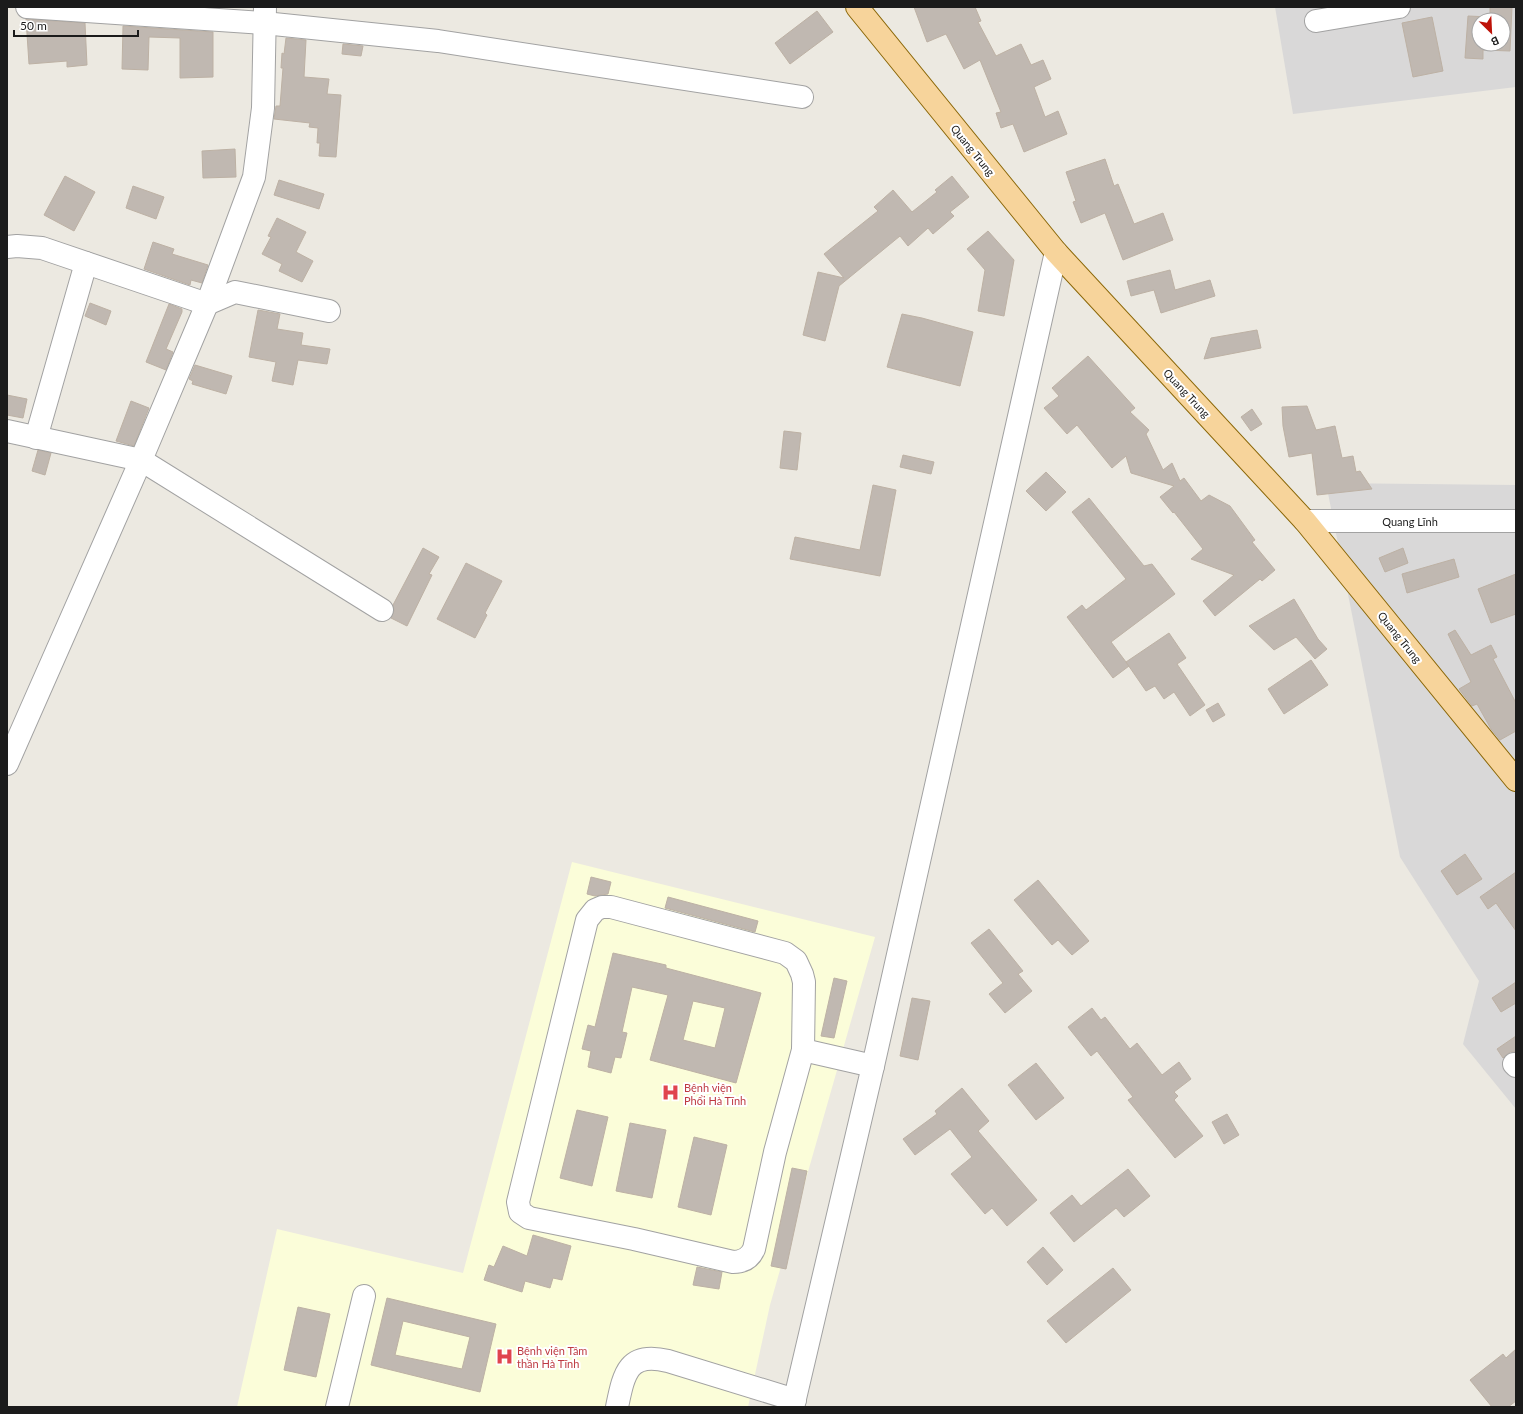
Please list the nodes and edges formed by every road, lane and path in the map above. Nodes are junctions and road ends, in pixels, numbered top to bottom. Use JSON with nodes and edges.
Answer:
{"nodes":[{"id":1,"x":27,"y":7,"type":"edge"},
{"id":2,"x":857,"y":7,"type":"edge"},
{"id":3,"x":1390,"y":8,"type":"edge"},
{"id":4,"x":265,"y":15,"type":"edge"},
{"id":5,"x":1316,"y":21,"type":"dead end"},
{"id":6,"x":802,"y":97,"type":"dead end"},
{"id":7,"x":7,"y":247,"type":"edge"},
{"id":8,"x":1056,"y":252,"type":"junction"},
{"id":9,"x":86,"y":263,"type":"junction"},
{"id":10,"x":207,"y":304,"type":"junction"},
{"id":11,"x":329,"y":311,"type":"dead end"},
{"id":12,"x":7,"y":431,"type":"edge"},
{"id":13,"x":36,"y":438,"type":"junction"},
{"id":14,"x":141,"y":460,"type":"junction"},
{"id":15,"x":1305,"y":520,"type":"junction"},
{"id":16,"x":1515,"y":523,"type":"edge"},
{"id":17,"x":382,"y":610,"type":"dead end"},
{"id":18,"x":7,"y":764,"type":"edge"},
{"id":19,"x":1516,"y":780,"type":"edge"},
{"id":20,"x":803,"y":1050,"type":"junction"},
{"id":21,"x":873,"y":1066,"type":"junction"},
{"id":22,"x":364,"y":1296,"type":"dead end"},
{"id":23,"x":794,"y":1404,"type":"edge"},
{"id":24,"x":337,"y":1407,"type":"edge"},
{"id":25,"x":617,"y":1407,"type":"edge"}],
"edges":[{"from":1,"to":4,"type":"street"},
{"from":2,"to":8,"type":"main road","name":"Quang Trung"},
{"from":3,"to":5,"type":"street"},
{"from":4,"to":6,"type":"street"},
{"from":4,"to":10,"type":"street"},
{"from":7,"to":9,"type":"street"},
{"from":8,"to":15,"type":"main road","name":"Quang Trung"},
{"from":8,"to":21,"type":"street"},
{"from":9,"to":10,"type":"street"},
{"from":9,"to":13,"type":"street"},
{"from":10,"to":11,"type":"street"},
{"from":10,"to":14,"type":"street"},
{"from":12,"to":13,"type":"street"},
{"from":13,"to":14,"type":"street"},
{"from":14,"to":17,"type":"street"},
{"from":14,"to":18,"type":"street"},
{"from":15,"to":16,"type":"street","name":"Quang Lĩnh"},
{"from":15,"to":19,"type":"main road","name":"Quang Trung"},
{"from":20,"to":20,"type":"street"},
{"from":20,"to":21,"type":"street"},
{"from":21,"to":23,"type":"street"},
{"from":22,"to":24,"type":"street"},
{"from":23,"to":25,"type":"street"}]}
